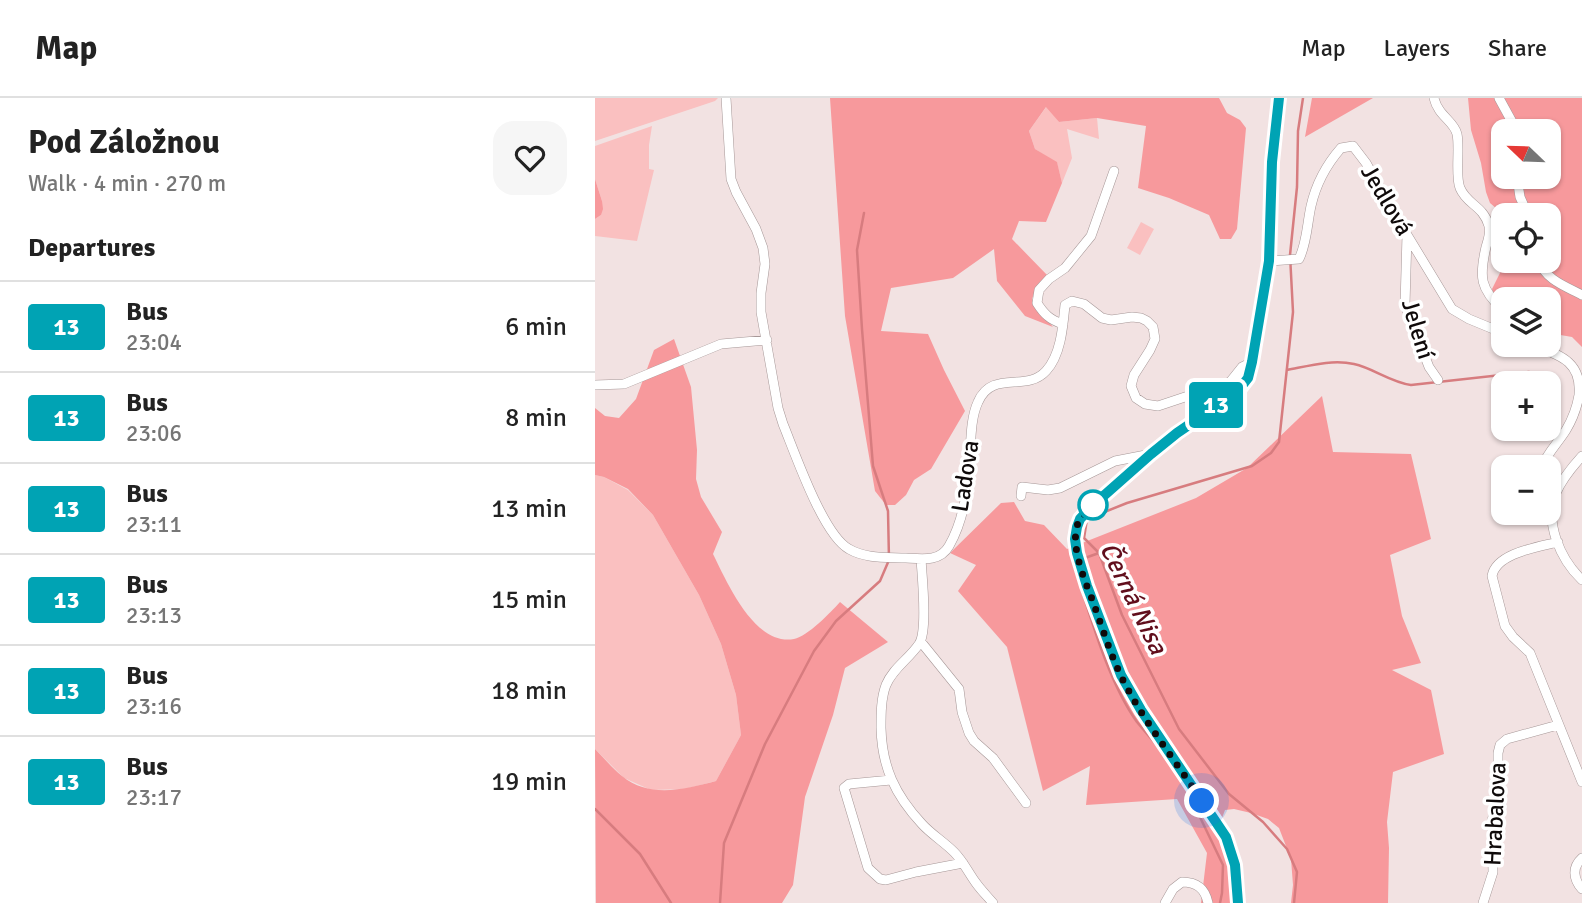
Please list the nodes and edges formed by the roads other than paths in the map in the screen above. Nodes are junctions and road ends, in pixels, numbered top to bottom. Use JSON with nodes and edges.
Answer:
{"nodes":[{"id":1,"x":726,"y":98,"type":"edge"},
{"id":2,"x":1279,"y":98,"type":"edge"},
{"id":3,"x":1434,"y":98,"type":"edge"},
{"id":4,"x":1499,"y":98,"type":"edge"},
{"id":5,"x":1510,"y":119,"type":"edge"},
{"id":6,"x":1114,"y":172,"type":"dead end"},
{"id":7,"x":1407,"y":233,"type":"junction"},
{"id":8,"x":1274,"y":261,"type":"junction"},
{"id":9,"x":1546,"y":273,"type":"edge"},
{"id":10,"x":1582,"y":295,"type":"edge"},
{"id":11,"x":1491,"y":298,"type":"edge"},
{"id":12,"x":1063,"y":324,"type":"junction"},
{"id":13,"x":1491,"y":328,"type":"edge"},
{"id":14,"x":767,"y":340,"type":"junction"},
{"id":15,"x":1559,"y":357,"type":"edge"},
{"id":16,"x":1252,"y":362,"type":"junction"},
{"id":17,"x":1438,"y":380,"type":"dead end"},
{"id":18,"x":595,"y":385,"type":"edge"},
{"id":19,"x":1151,"y":454,"type":"junction"},
{"id":20,"x":1548,"y":455,"type":"edge"},
{"id":21,"x":1582,"y":456,"type":"edge"},
{"id":22,"x":1021,"y":496,"type":"dead end"},
{"id":23,"x":1550,"y":525,"type":"edge"},
{"id":24,"x":1554,"y":530,"type":"junction"},
{"id":25,"x":1557,"y":542,"type":"junction"},
{"id":26,"x":921,"y":559,"type":"junction"},
{"id":27,"x":1582,"y":580,"type":"edge"},
{"id":28,"x":921,"y":642,"type":"junction"},
{"id":29,"x":1558,"y":725,"type":"junction"},
{"id":30,"x":891,"y":780,"type":"junction"},
{"id":31,"x":1582,"y":782,"type":"edge"},
{"id":32,"x":1026,"y":803,"type":"dead end"},
{"id":33,"x":1582,"y":858,"type":"edge"},
{"id":34,"x":963,"y":863,"type":"junction"},
{"id":35,"x":1582,"y":889,"type":"edge"},
{"id":36,"x":993,"y":903,"type":"edge"},
{"id":37,"x":1165,"y":903,"type":"edge"},
{"id":38,"x":1208,"y":903,"type":"edge"},
{"id":39,"x":1238,"y":903,"type":"edge"},
{"id":40,"x":1483,"y":903,"type":"edge"}],
"edges":[{"from":1,"to":14,"type":"street","name":"Ladova"},
{"from":2,"to":8,"type":"street"},
{"from":3,"to":11,"type":"street"},
{"from":4,"to":5,"type":"street"},
{"from":6,"to":12,"type":"street"},
{"from":7,"to":8,"type":"street","name":"Jedlová"},
{"from":7,"to":13,"type":"street","name":"Jedlová"},
{"from":7,"to":17,"type":"street","name":"Jelení"},
{"from":8,"to":16,"type":"street"},
{"from":9,"to":10,"type":"street"},
{"from":12,"to":16,"type":"street","name":"Ladova"},
{"from":12,"to":26,"type":"street","name":"Ladova"},
{"from":14,"to":18,"type":"street"},
{"from":14,"to":26,"type":"street","name":"Ladova"},
{"from":15,"to":20,"type":"street"},
{"from":16,"to":19,"type":"street"},
{"from":19,"to":22,"type":"street"},
{"from":19,"to":39,"type":"street"},
{"from":21,"to":24,"type":"street"},
{"from":23,"to":24,"type":"street"},
{"from":24,"to":25,"type":"street"},
{"from":25,"to":27,"type":"street"},
{"from":25,"to":29,"type":"street"},
{"from":26,"to":28,"type":"street"},
{"from":28,"to":30,"type":"street"},
{"from":28,"to":32,"type":"street"},
{"from":29,"to":31,"type":"street"},
{"from":29,"to":40,"type":"street","name":"Hrabalova"},
{"from":30,"to":34,"type":"street"},
{"from":30,"to":34,"type":"street"},
{"from":33,"to":35,"type":"street"},
{"from":34,"to":36,"type":"street"},
{"from":37,"to":38,"type":"street"}]}
